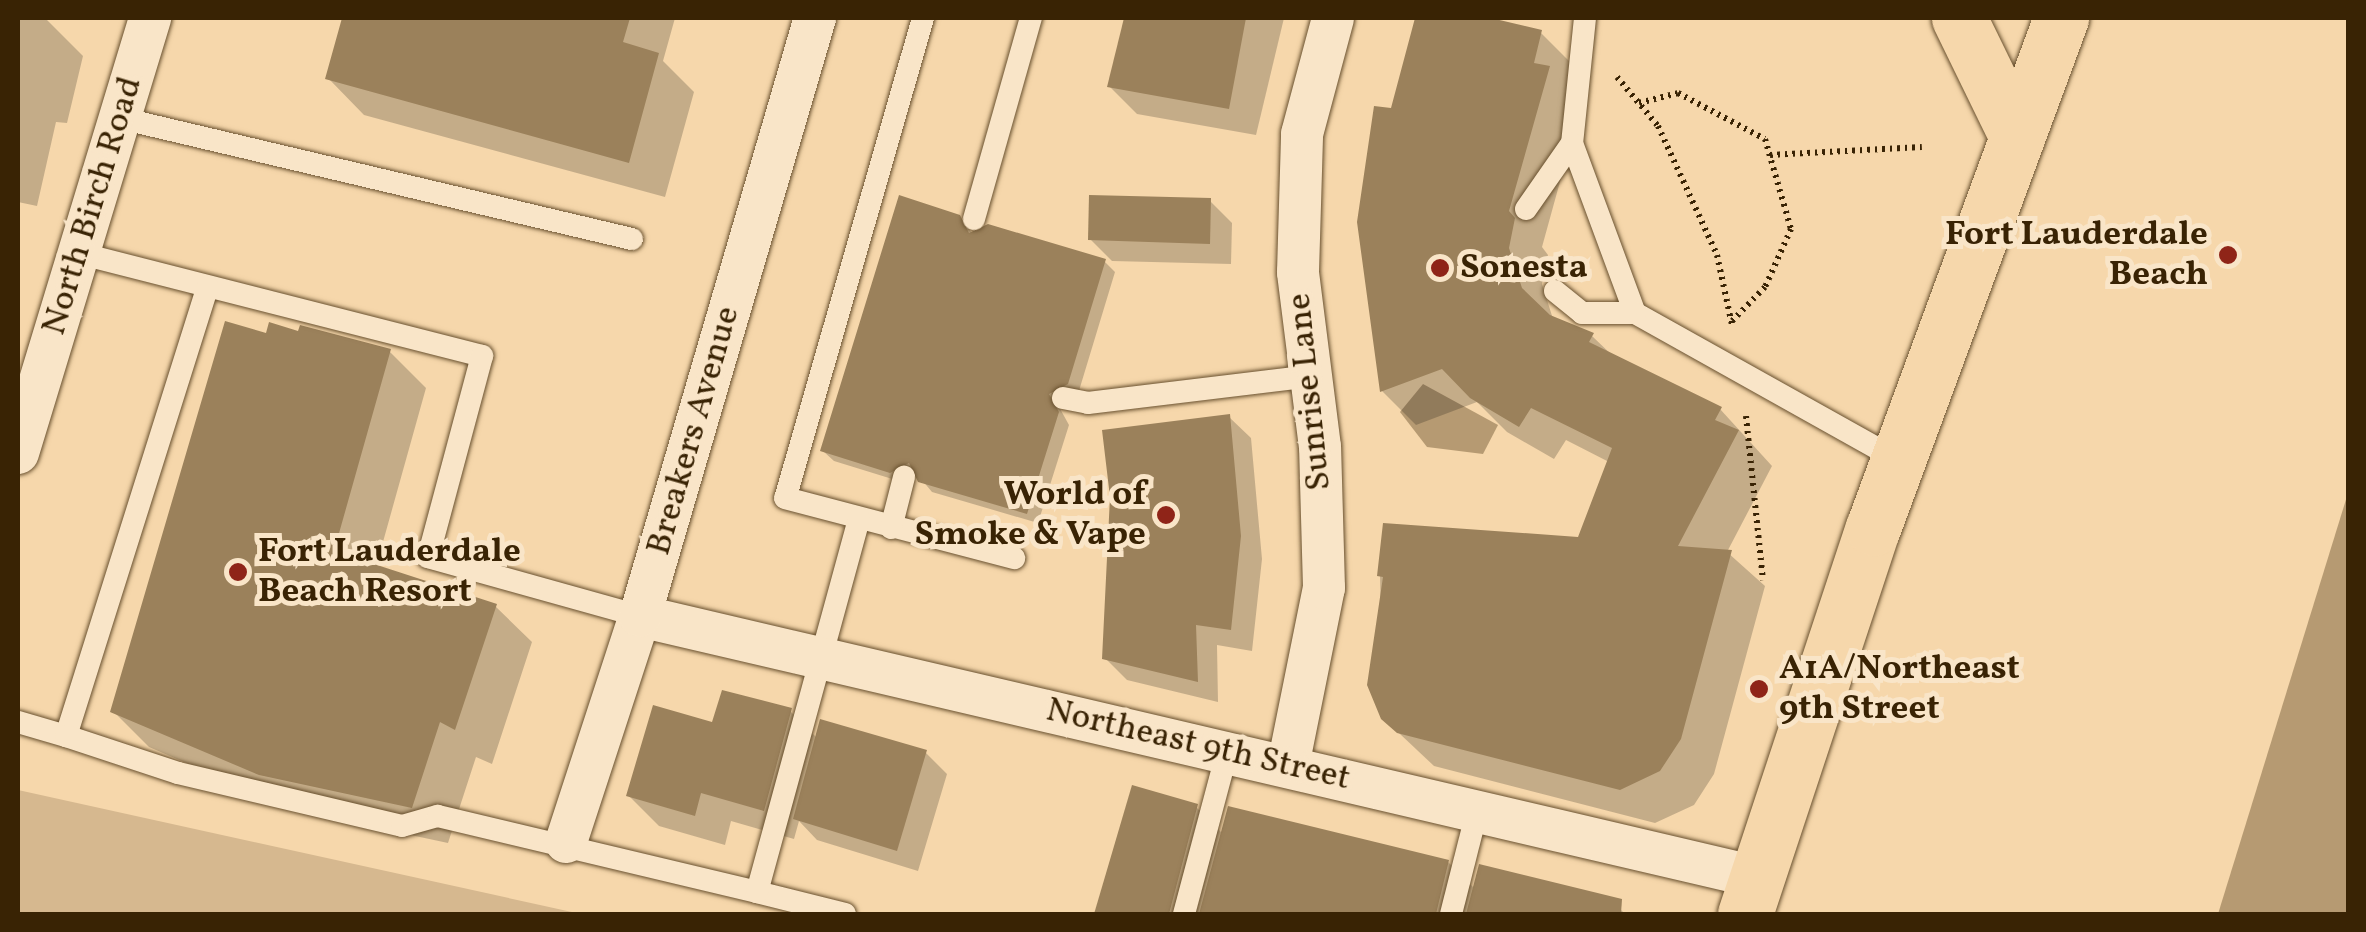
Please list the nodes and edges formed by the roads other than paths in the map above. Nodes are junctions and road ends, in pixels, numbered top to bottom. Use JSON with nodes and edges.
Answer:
{"nodes":[{"id":1,"x":150,"y":18,"type":"edge"},
{"id":2,"x":815,"y":18,"type":"edge"},
{"id":3,"x":923,"y":18,"type":"edge"},
{"id":4,"x":1031,"y":18,"type":"edge"},
{"id":5,"x":1333,"y":18,"type":"edge"},
{"id":6,"x":1958,"y":18,"type":"edge"},
{"id":7,"x":2061,"y":18,"type":"edge"},
{"id":8,"x":1583,"y":26,"type":"edge"},
{"id":9,"x":120,"y":118,"type":"junction"},
{"id":10,"x":2018,"y":137,"type":"junction"},
{"id":11,"x":1572,"y":143,"type":"junction"},
{"id":12,"x":1526,"y":209,"type":"dead end"},
{"id":13,"x":974,"y":219,"type":"dead end"},
{"id":14,"x":632,"y":239,"type":"dead end"},
{"id":15,"x":78,"y":254,"type":"junction"},
{"id":16,"x":208,"y":286,"type":"junction"},
{"id":17,"x":1555,"y":291,"type":"dead end"},
{"id":18,"x":1634,"y":314,"type":"junction"},
{"id":19,"x":1311,"y":376,"type":"junction"},
{"id":20,"x":1063,"y":398,"type":"dead end"},
{"id":21,"x":18,"y":453,"type":"edge"},
{"id":22,"x":1898,"y":460,"type":"junction"},
{"id":23,"x":904,"y":478,"type":"dead end"},
{"id":24,"x":859,"y":519,"type":"junction"},
{"id":25,"x":891,"y":528,"type":"junction"},
{"id":26,"x":1014,"y":558,"type":"dead end"},
{"id":27,"x":640,"y":616,"type":"junction"},
{"id":28,"x":825,"y":659,"type":"junction"},
{"id":29,"x":18,"y":722,"type":"edge"},
{"id":30,"x":66,"y":736,"type":"junction"},
{"id":31,"x":1227,"y":752,"type":"junction"},
{"id":32,"x":1288,"y":766,"type":"junction"},
{"id":33,"x":1477,"y":810,"type":"junction"},
{"id":34,"x":566,"y":842,"type":"junction"},
{"id":35,"x":757,"y":892,"type":"junction"},
{"id":36,"x":1750,"y":896,"type":"edge"},
{"id":37,"x":845,"y":914,"type":"edge"},
{"id":38,"x":1184,"y":914,"type":"edge"},
{"id":39,"x":1451,"y":914,"type":"edge"}],
"edges":[{"from":1,"to":9,"type":"street","name":"North Birch Road"},
{"from":2,"to":27,"type":"street","name":"Breakers Avenue"},
{"from":3,"to":24,"type":"lane"},
{"from":4,"to":13,"type":"lane"},
{"from":5,"to":19,"type":"street","name":"Sunrise Lane"},
{"from":6,"to":10,"type":"main road"},
{"from":7,"to":10,"type":"main road"},
{"from":8,"to":11,"type":"lane"},
{"from":9,"to":14,"type":"lane"},
{"from":9,"to":15,"type":"street","name":"North Birch Road"},
{"from":10,"to":22,"type":"main road"},
{"from":11,"to":12,"type":"lane"},
{"from":11,"to":18,"type":"lane"},
{"from":15,"to":16,"type":"lane"},
{"from":15,"to":21,"type":"street","name":"North Birch Road"},
{"from":16,"to":27,"type":"lane"},
{"from":16,"to":30,"type":"lane"},
{"from":17,"to":18,"type":"lane"},
{"from":18,"to":22,"type":"lane"},
{"from":19,"to":20,"type":"lane"},
{"from":19,"to":32,"type":"street","name":"Sunrise Lane"},
{"from":22,"to":36,"type":"main road"},
{"from":23,"to":25,"type":"lane"},
{"from":24,"to":25,"type":"lane"},
{"from":24,"to":28,"type":"lane"},
{"from":25,"to":26,"type":"lane"},
{"from":27,"to":28,"type":"street","name":"Northeast 9th Street"},
{"from":27,"to":34,"type":"street","name":"Breakers Avenue"},
{"from":28,"to":31,"type":"street","name":"Northeast 9th Street"},
{"from":28,"to":35,"type":"lane"},
{"from":29,"to":30,"type":"lane"},
{"from":30,"to":34,"type":"lane"},
{"from":31,"to":32,"type":"street","name":"Northeast 9th Street"},
{"from":31,"to":38,"type":"lane"},
{"from":32,"to":33,"type":"street","name":"Northeast 9th Street"},
{"from":33,"to":36,"type":"street","name":"Northeast 9th Street"},
{"from":33,"to":39,"type":"lane"},
{"from":34,"to":35,"type":"lane"},
{"from":35,"to":37,"type":"lane"}]}
